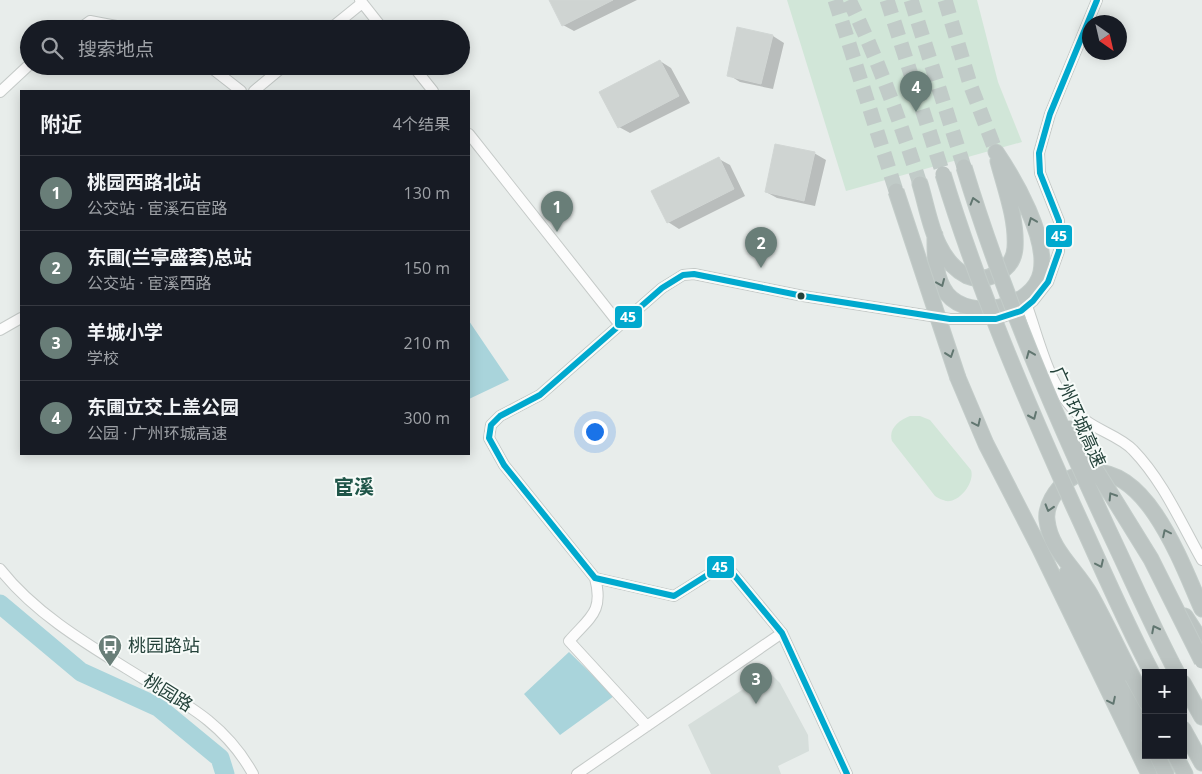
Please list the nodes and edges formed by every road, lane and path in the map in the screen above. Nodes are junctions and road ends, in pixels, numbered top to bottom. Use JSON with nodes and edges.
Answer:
{"nodes":[{"id":1,"x":1097,"y":0,"type":"edge"},
{"id":2,"x":361,"y":1,"type":"edge"},
{"id":3,"x":340,"y":20,"type":"edge"},
{"id":4,"x":376,"y":20,"type":"edge"},
{"id":5,"x":20,"y":73,"type":"edge"},
{"id":6,"x":221,"y":75,"type":"edge"},
{"id":7,"x":273,"y":75,"type":"edge"},
{"id":8,"x":421,"y":75,"type":"edge"},
{"id":9,"x":240,"y":90,"type":"edge"},
{"id":10,"x":255,"y":90,"type":"edge"},
{"id":11,"x":433,"y":90,"type":"edge"},
{"id":12,"x":0,"y":92,"type":"edge"},
{"id":13,"x":470,"y":135,"type":"edge"},
{"id":14,"x":964,"y":167,"type":"tunnel mouth"},
{"id":15,"x":943,"y":174,"type":"tunnel mouth"},
{"id":16,"x":920,"y":184,"type":"tunnel mouth"},
{"id":17,"x":896,"y":191,"type":"tunnel mouth"},
{"id":18,"x":935,"y":235,"type":"junction"},
{"id":19,"x":1027,"y":306,"type":"junction"},
{"id":20,"x":20,"y":319,"type":"edge"},
{"id":21,"x":620,"y":325,"type":"junction"},
{"id":22,"x":0,"y":330,"type":"edge"},
{"id":23,"x":1040,"y":379,"type":"junction"},
{"id":24,"x":1055,"y":547,"type":"junction"},
{"id":25,"x":1202,"y":560,"type":"edge"},
{"id":26,"x":1182,"y":565,"type":"junction"},
{"id":27,"x":0,"y":570,"type":"edge"},
{"id":28,"x":595,"y":578,"type":"junction"},
{"id":29,"x":1202,"y":593,"type":"edge"},
{"id":30,"x":1171,"y":596,"type":"junction"},
{"id":31,"x":1070,"y":609,"type":"junction"},
{"id":32,"x":1202,"y":609,"type":"edge"},
{"id":33,"x":782,"y":633,"type":"junction"},
{"id":34,"x":1202,"y":642,"type":"edge"},
{"id":35,"x":1202,"y":662,"type":"edge"},
{"id":36,"x":1150,"y":669,"type":"edge"},
{"id":37,"x":1175,"y":669,"type":"edge"},
{"id":38,"x":1118,"y":680,"type":"junction"},
{"id":39,"x":1187,"y":690,"type":"edge"},
{"id":40,"x":1142,"y":694,"type":"edge"},
{"id":41,"x":1202,"y":717,"type":"edge"},
{"id":42,"x":647,"y":726,"type":"junction"},
{"id":43,"x":1142,"y":726,"type":"edge"},
{"id":44,"x":1187,"y":736,"type":"edge"},
{"id":45,"x":1159,"y":759,"type":"edge"},
{"id":46,"x":1177,"y":759,"type":"edge"},
{"id":47,"x":1202,"y":763,"type":"edge"},
{"id":48,"x":253,"y":774,"type":"edge"},
{"id":49,"x":577,"y":774,"type":"edge"},
{"id":50,"x":847,"y":774,"type":"edge"},
{"id":51,"x":1149,"y":774,"type":"edge"},
{"id":52,"x":1166,"y":774,"type":"edge"},
{"id":53,"x":1185,"y":774,"type":"edge"}],
"edges":[{"from":1,"to":19,"type":"street"},
{"from":2,"to":3,"type":"street"},
{"from":2,"to":4,"type":"street"},
{"from":5,"to":12,"type":"street"},
{"from":6,"to":9,"type":"street"},
{"from":7,"to":10,"type":"street"},
{"from":8,"to":11,"type":"street"},
{"from":13,"to":21,"type":"street"},
{"from":23,"to":14,"type":"highway","name":"广州环城高速","one_way":true,"bridge":true},
{"from":15,"to":36,"type":"highway","one_way":true,"bridge":true},
{"from":16,"to":18,"type":"highway"},
{"from":17,"to":31,"type":"highway","one_way":true,"bridge":true},
{"from":18,"to":18,"type":"highway","one_way":true},
{"from":19,"to":21,"type":"street"},
{"from":19,"to":25,"type":"street"},
{"from":20,"to":22,"type":"street"},
{"from":21,"to":28,"type":"street"},
{"from":30,"to":23,"type":"highway","one_way":true,"bridge":true},
{"from":37,"to":23,"type":"highway","name":"广州环城高速","one_way":true,"bridge":true},
{"from":26,"to":24,"type":"highway","one_way":true},
{"from":24,"to":38,"type":"highway"},
{"from":24,"to":40,"type":"highway"},
{"from":26,"to":29,"type":"highway"},
{"from":26,"to":32,"type":"highway"},
{"from":27,"to":48,"type":"street","name":"桃园路"},
{"from":28,"to":33,"type":"street"},
{"from":28,"to":42,"type":"street"},
{"from":30,"to":34,"type":"highway","bridge":true},
{"from":30,"to":35,"type":"highway","bridge":true},
{"from":31,"to":38,"type":"highway"},
{"from":31,"to":51,"type":"highway","one_way":true},
{"from":33,"to":42,"type":"street"},
{"from":33,"to":50,"type":"street"},
{"from":38,"to":43,"type":"highway"},
{"from":39,"to":41,"type":"highway"},
{"from":42,"to":49,"type":"street"},
{"from":44,"to":47,"type":"highway"},
{"from":45,"to":52,"type":"highway"},
{"from":46,"to":53,"type":"highway"}]}
